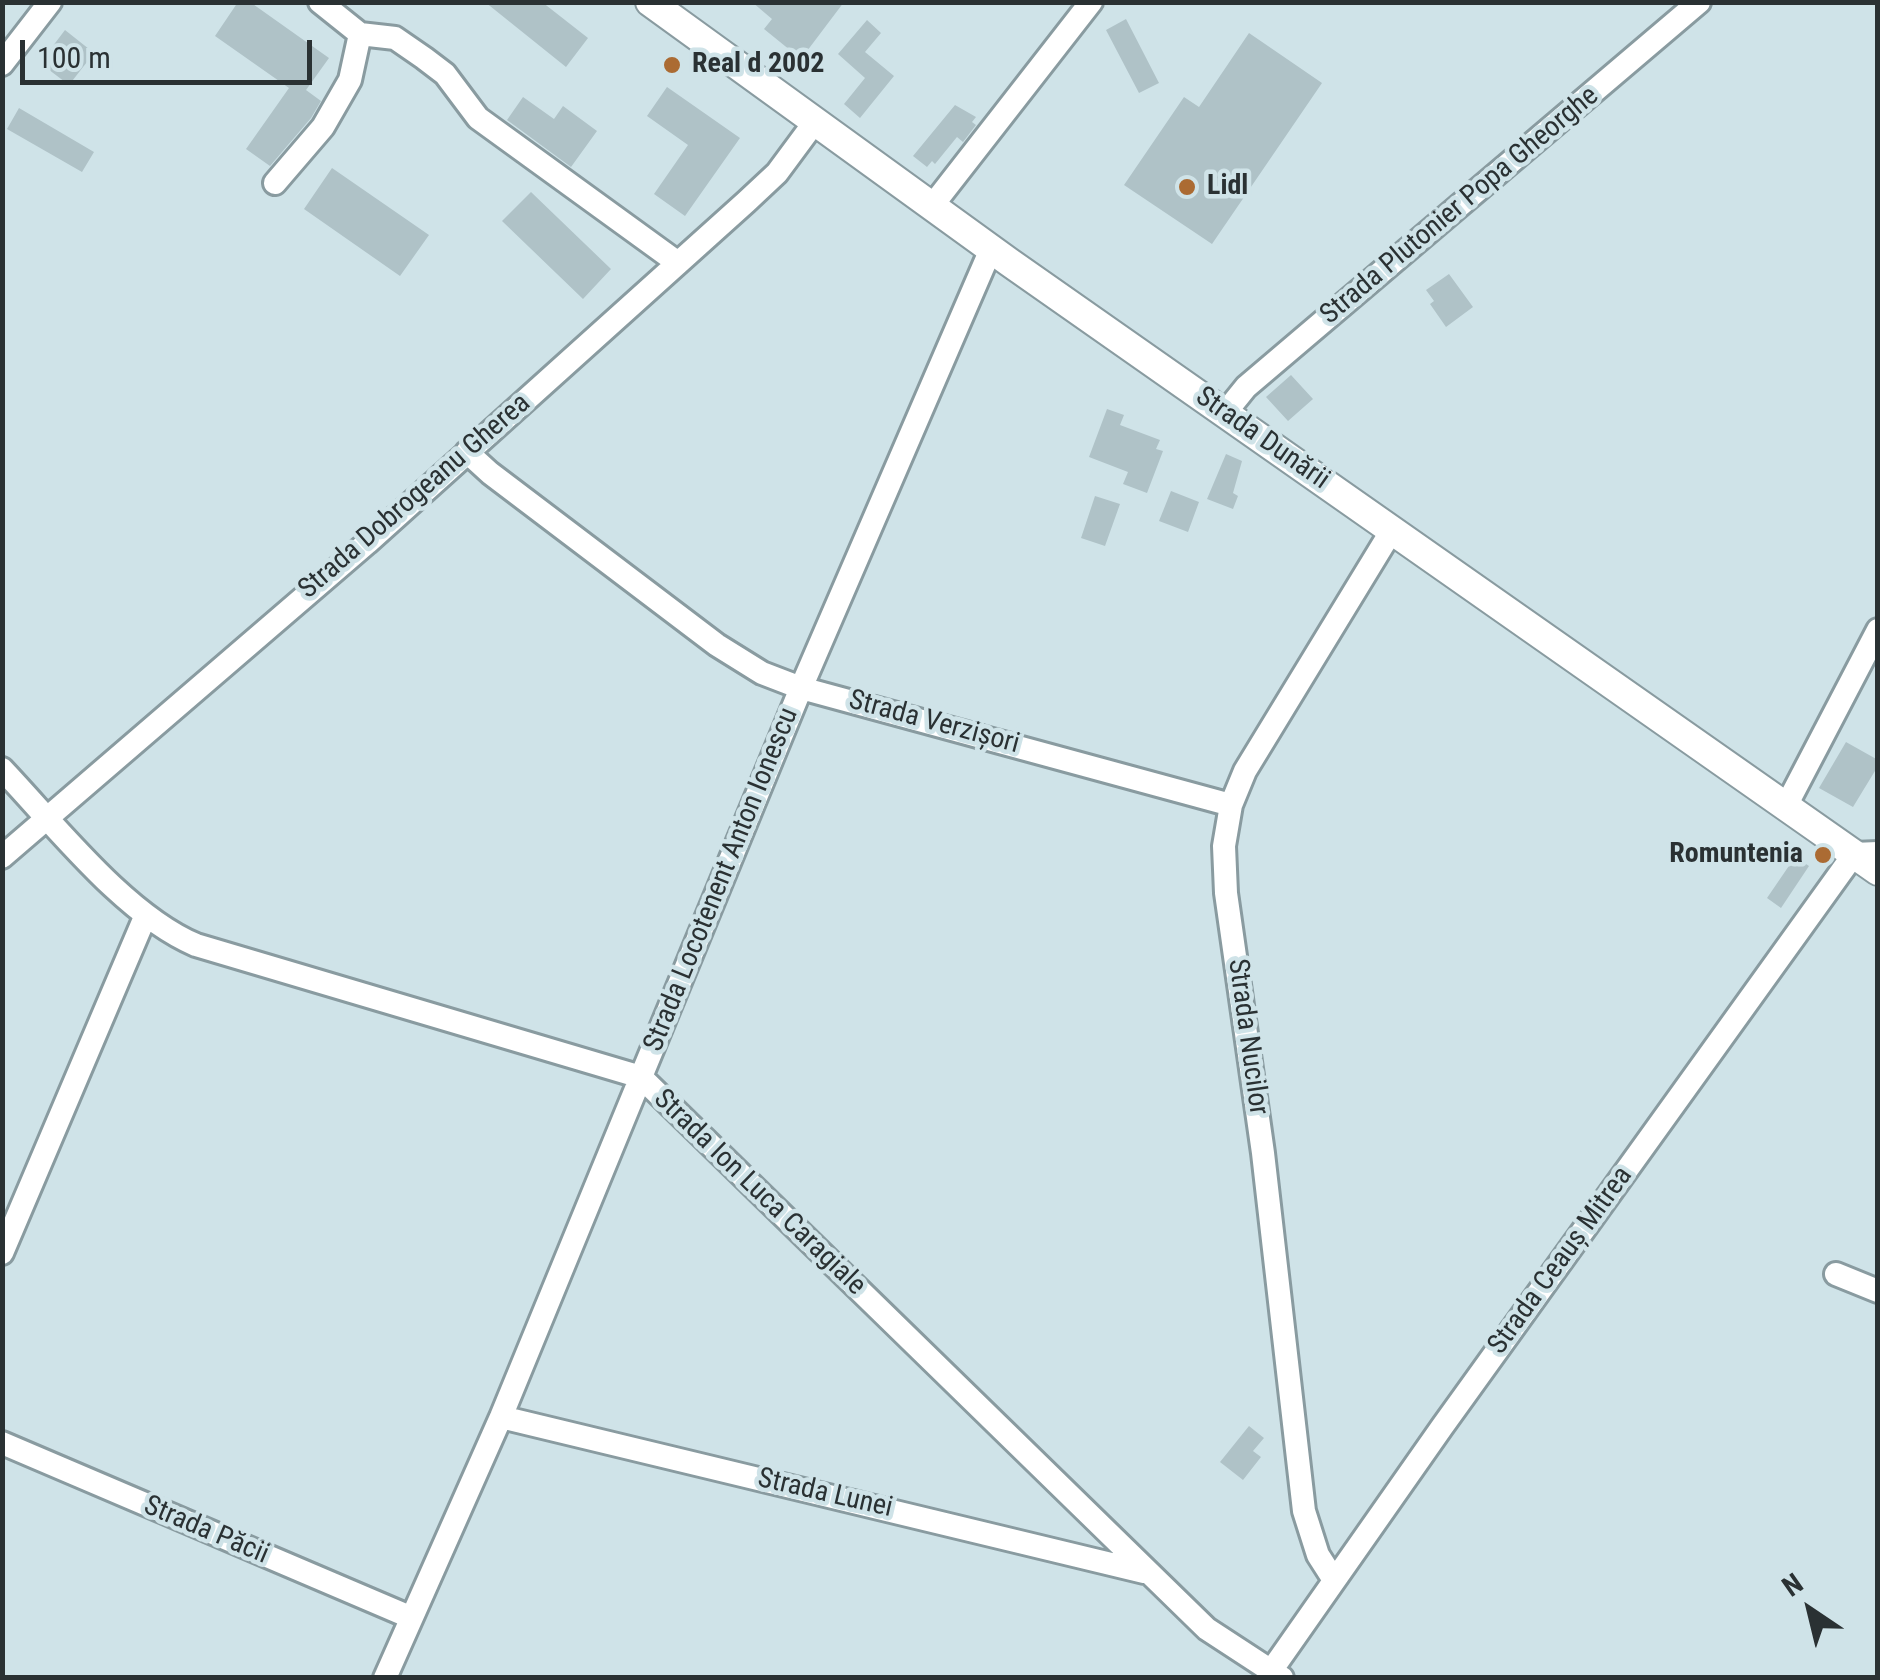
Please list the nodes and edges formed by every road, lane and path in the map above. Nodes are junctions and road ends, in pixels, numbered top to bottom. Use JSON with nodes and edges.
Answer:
{"nodes":[{"id":1,"x":50,"y":2,"type":"edge"},
{"id":2,"x":320,"y":2,"type":"edge"},
{"id":3,"x":650,"y":2,"type":"edge"},
{"id":4,"x":1091,"y":2,"type":"edge"},
{"id":5,"x":1699,"y":2,"type":"edge"},
{"id":6,"x":360,"y":34,"type":"junction"},
{"id":7,"x":2,"y":64,"type":"edge"},
{"id":8,"x":814,"y":122,"type":"junction"},
{"id":9,"x":275,"y":183,"type":"dead end"},
{"id":10,"x":932,"y":206,"type":"junction"},
{"id":11,"x":991,"y":249,"type":"junction"},
{"id":12,"x":678,"y":263,"type":"junction"},
{"id":13,"x":1224,"y":412,"type":"junction"},
{"id":14,"x":467,"y":452,"type":"junction"},
{"id":15,"x":1392,"y":530,"type":"junction"},
{"id":16,"x":1878,"y":630,"type":"edge"},
{"id":17,"x":802,"y":688,"type":"junction"},
{"id":18,"x":2,"y":768,"type":"edge"},
{"id":19,"x":1231,"y":804,"type":"junction"},
{"id":20,"x":1786,"y":806,"type":"junction"},
{"id":21,"x":49,"y":818,"type":"junction"},
{"id":22,"x":1866,"y":854,"type":"edge"},
{"id":23,"x":2,"y":857,"type":"edge"},
{"id":24,"x":1878,"y":870,"type":"edge"},
{"id":25,"x":145,"y":917,"type":"junction"},
{"id":26,"x":640,"y":1077,"type":"junction"},
{"id":27,"x":2,"y":1253,"type":"edge"},
{"id":28,"x":1836,"y":1274,"type":"dead end"},
{"id":29,"x":1878,"y":1290,"type":"edge"},
{"id":30,"x":501,"y":1417,"type":"junction"},
{"id":31,"x":2,"y":1443,"type":"edge"},
{"id":32,"x":1149,"y":1573,"type":"junction"},
{"id":33,"x":1334,"y":1580,"type":"junction"},
{"id":34,"x":410,"y":1616,"type":"junction"},
{"id":35,"x":1277,"y":1674,"type":"edge"},
{"id":36,"x":385,"y":1678,"type":"edge"}],
"edges":[{"from":1,"to":7,"type":"street"},
{"from":2,"to":6,"type":"street"},
{"from":3,"to":8,"type":"main road","name":"Strada Dunării"},
{"from":4,"to":10,"type":"street"},
{"from":5,"to":13,"type":"street","name":"Strada Plutonier Popa Gheorghe"},
{"from":6,"to":9,"type":"street"},
{"from":6,"to":12,"type":"street"},
{"from":8,"to":10,"type":"main road","name":"Strada Dunării"},
{"from":8,"to":12,"type":"street","name":"Strada Dobrogeanu Gherea"},
{"from":10,"to":11,"type":"main road","name":"Strada Dunării"},
{"from":11,"to":13,"type":"main road","name":"Strada Dunării"},
{"from":11,"to":17,"type":"street","name":"Strada Locotenent Anton Ionescu"},
{"from":12,"to":14,"type":"street","name":"Strada Dobrogeanu Gherea"},
{"from":13,"to":15,"type":"main road","name":"Strada Dunării"},
{"from":14,"to":17,"type":"street","name":"Strada Verzișori"},
{"from":14,"to":21,"type":"street","name":"Strada Dobrogeanu Gherea"},
{"from":15,"to":19,"type":"street","name":"Strada Nucilor"},
{"from":15,"to":20,"type":"main road","name":"Strada Dunării"},
{"from":16,"to":20,"type":"street"},
{"from":17,"to":19,"type":"street","name":"Strada Verzișori"},
{"from":17,"to":26,"type":"street","name":"Strada Locotenent Anton Ionescu"},
{"from":18,"to":21,"type":"street","name":"Strada Ion Luca Caragiale"},
{"from":19,"to":33,"type":"street","name":"Strada Nucilor"},
{"from":20,"to":22,"type":"main road","name":"Strada Dunării"},
{"from":21,"to":23,"type":"street","name":"Strada Dobrogeanu Gherea"},
{"from":21,"to":25,"type":"street","name":"Strada Ion Luca Caragiale"},
{"from":22,"to":24,"type":"main road","name":"Strada Dunării"},
{"from":22,"to":33,"type":"street","name":"Strada Ceauș Mitrea"},
{"from":25,"to":26,"type":"street","name":"Strada Ion Luca Caragiale"},
{"from":25,"to":27,"type":"street"},
{"from":26,"to":30,"type":"street","name":"Strada Locotenent Anton Ionescu"},
{"from":26,"to":32,"type":"street","name":"Strada Ion Luca Caragiale"},
{"from":28,"to":29,"type":"street"},
{"from":30,"to":32,"type":"street","name":"Strada Lunei"},
{"from":30,"to":34,"type":"street","name":"Strada Locotenent Anton Ionescu"},
{"from":31,"to":34,"type":"street","name":"Strada Păcii"},
{"from":32,"to":35,"type":"street","name":"Strada Ion Luca Caragiale"},
{"from":33,"to":35,"type":"street","name":"Strada Ceauș Mitrea"},
{"from":34,"to":36,"type":"street","name":"Strada Locotenent Anton Ionescu"}]}
